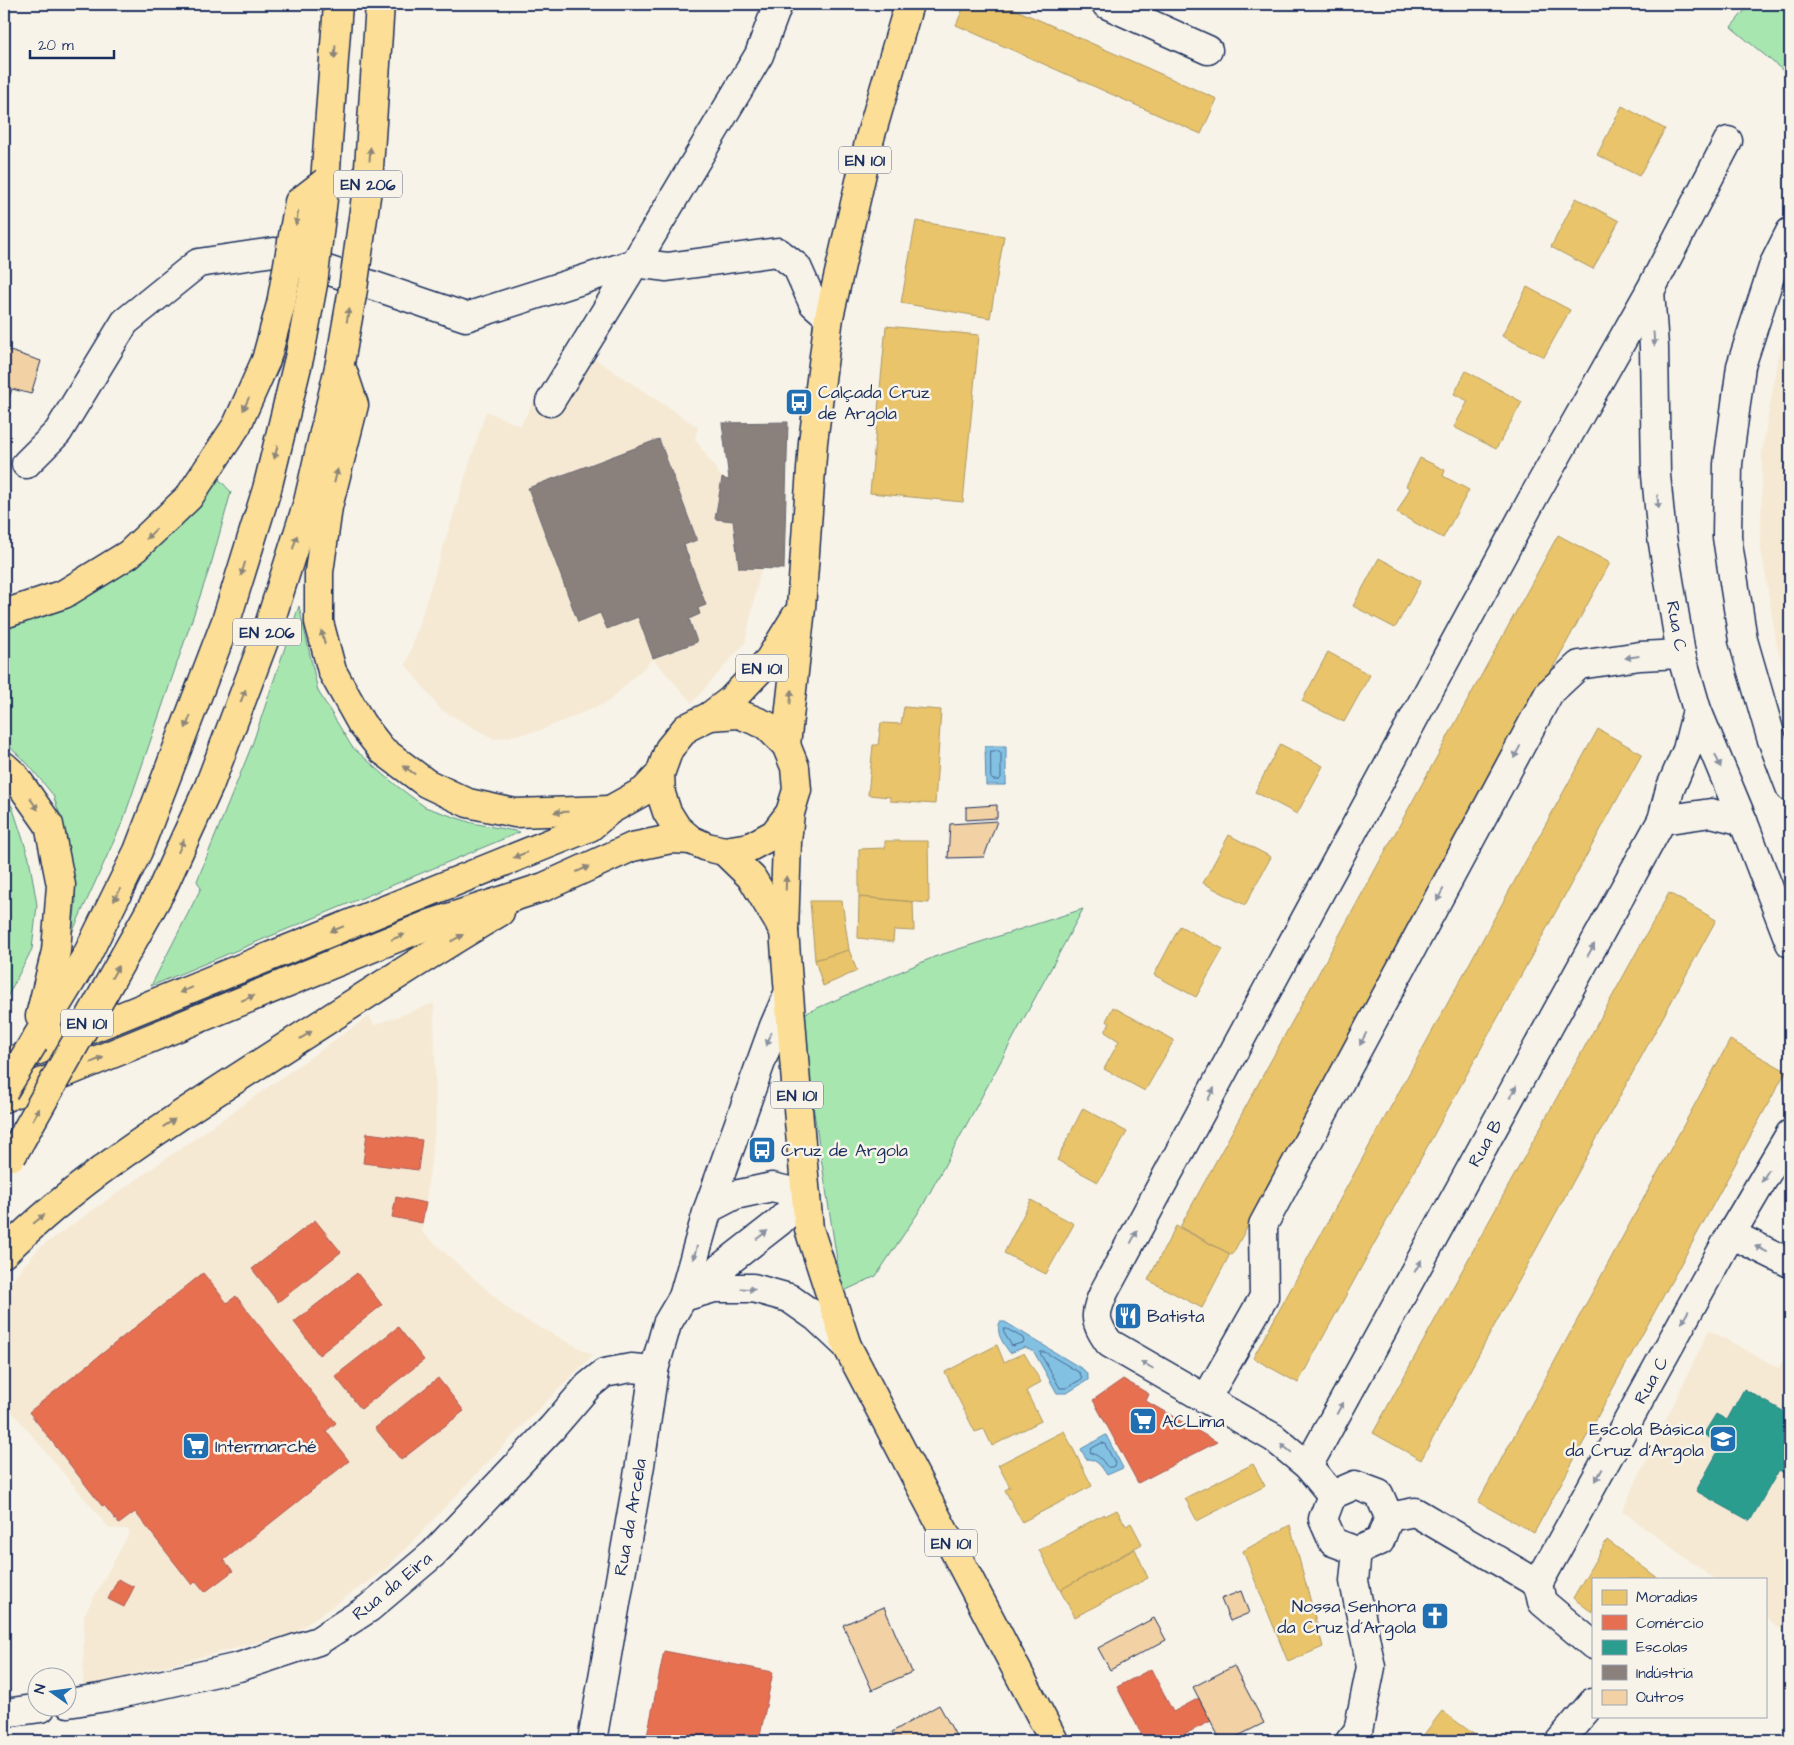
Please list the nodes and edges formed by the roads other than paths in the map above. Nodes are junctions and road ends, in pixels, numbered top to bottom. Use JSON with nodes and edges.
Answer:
{"nodes":[{"id":1,"x":338,"y":4,"type":"edge"},
{"id":2,"x":380,"y":4,"type":"edge"},
{"id":3,"x":778,"y":4,"type":"edge"},
{"id":4,"x":909,"y":4,"type":"edge"},
{"id":5,"x":1106,"y":4,"type":"edge"},
{"id":6,"x":1208,"y":50,"type":"dead end"},
{"id":7,"x":1728,"y":142,"type":"dead end"},
{"id":8,"x":325,"y":182,"type":"junction"},
{"id":9,"x":1790,"y":232,"type":"edge"},
{"id":10,"x":635,"y":263,"type":"junction"},
{"id":11,"x":1650,"y":291,"type":"junction"},
{"id":12,"x":829,"y":317,"type":"junction"},
{"id":13,"x":340,"y":363,"type":"junction"},
{"id":14,"x":550,"y":402,"type":"dead end"},
{"id":15,"x":26,"y":464,"type":"dead end"},
{"id":16,"x":800,"y":608,"type":"junction"},
{"id":17,"x":4,"y":614,"type":"edge"},
{"id":18,"x":1681,"y":654,"type":"junction"},
{"id":19,"x":1697,"y":710,"type":"junction"},
{"id":20,"x":710,"y":716,"type":"junction"},
{"id":21,"x":786,"y":746,"type":"junction"},
{"id":22,"x":4,"y":766,"type":"edge"},
{"id":23,"x":660,"y":774,"type":"junction"},
{"id":24,"x":1790,"y":788,"type":"edge"},
{"id":25,"x":610,"y":810,"type":"junction"},
{"id":26,"x":790,"y":813,"type":"junction"},
{"id":27,"x":1662,"y":820,"type":"junction"},
{"id":28,"x":1743,"y":821,"type":"junction"},
{"id":29,"x":691,"y":840,"type":"junction"},
{"id":30,"x":724,"y":851,"type":"junction"},
{"id":31,"x":544,"y":887,"type":"junction"},
{"id":32,"x":161,"y":891,"type":"joint"},
{"id":33,"x":784,"y":931,"type":"junction"},
{"id":34,"x":1790,"y":943,"type":"edge"},
{"id":35,"x":87,"y":955,"type":"joint"},
{"id":36,"x":788,"y":994,"type":"junction"},
{"id":37,"x":34,"y":1042,"type":"junction"},
{"id":38,"x":4,"y":1064,"type":"edge"},
{"id":39,"x":4,"y":1091,"type":"edge"},
{"id":40,"x":4,"y":1098,"type":"edge"},
{"id":41,"x":1790,"y":1134,"type":"edge"},
{"id":42,"x":8,"y":1163,"type":"edge"},
{"id":43,"x":806,"y":1195,"type":"junction"},
{"id":44,"x":708,"y":1209,"type":"junction"},
{"id":45,"x":1731,"y":1234,"type":"junction"},
{"id":46,"x":4,"y":1253,"type":"edge"},
{"id":47,"x":1790,"y":1263,"type":"edge"},
{"id":48,"x":683,"y":1297,"type":"junction"},
{"id":49,"x":847,"y":1346,"type":"junction"},
{"id":50,"x":654,"y":1370,"type":"junction"},
{"id":51,"x":1206,"y":1399,"type":"junction"},
{"id":52,"x":1308,"y":1466,"type":"junction"},
{"id":53,"x":1332,"y":1495,"type":"junction"},
{"id":54,"x":1389,"y":1517,"type":"junction"},
{"id":55,"x":1357,"y":1551,"type":"junction"},
{"id":56,"x":1538,"y":1584,"type":"junction"},
{"id":57,"x":1592,"y":1644,"type":"edge"},
{"id":58,"x":78,"y":1701,"type":"edge"},
{"id":59,"x":1592,"y":1703,"type":"edge"},
{"id":60,"x":28,"y":1710,"type":"edge"},
{"id":61,"x":4,"y":1713,"type":"edge"},
{"id":62,"x":592,"y":1741,"type":"edge"},
{"id":63,"x":1054,"y":1741,"type":"edge"},
{"id":64,"x":1350,"y":1741,"type":"edge"},
{"id":65,"x":1560,"y":1741,"type":"edge"}],
"edges":[{"from":1,"to":8,"type":"main road","number":"EN 206","one_way":true},
{"from":13,"to":2,"type":"main road","number":"EN 206","one_way":true,"bridge":true},
{"from":3,"to":10,"type":"street"},
{"from":4,"to":12,"type":"main road","number":"EN 101"},
{"from":5,"to":6,"type":"street"},
{"from":7,"to":11,"type":"street"},
{"from":8,"to":17,"type":"main road","one_way":true,"bridge":true},
{"from":8,"to":35,"type":"main road","number":"EN 206","one_way":true,"bridge":true},
{"from":9,"to":24,"type":"street"},
{"from":10,"to":12,"type":"street"},
{"from":10,"to":14,"type":"street"},
{"from":10,"to":15,"type":"street"},
{"from":11,"to":18,"type":"street","name":"Rua C","one_way":true},
{"from":51,"to":11,"type":"street","one_way":true},
{"from":12,"to":16,"type":"main road","number":"EN 101"},
{"from":25,"to":13,"type":"main road","one_way":true},
{"from":32,"to":13,"type":"main road","number":"EN 206","one_way":true},
{"from":16,"to":20,"type":"main road","number":"EN 101"},
{"from":21,"to":16,"type":"main road","number":"EN 101","one_way":true},
{"from":18,"to":19,"type":"street","name":"Rua C"},
{"from":18,"to":51,"type":"street","one_way":true},
{"from":19,"to":27,"type":"street","name":"Rua B"},
{"from":19,"to":28,"type":"street","name":"Rua C","one_way":true},
{"from":20,"to":21,"type":"main road","number":"EN 101"},
{"from":20,"to":23,"type":"main road","number":"EN 101"},
{"from":21,"to":26,"type":"main road","number":"EN 101"},
{"from":22,"to":37,"type":"main road","one_way":true},
{"from":23,"to":25,"type":"main road"},
{"from":23,"to":29,"type":"main road","number":"EN 101"},
{"from":25,"to":38,"type":"main road","one_way":true},
{"from":26,"to":30,"type":"main road","number":"EN 101"},
{"from":33,"to":26,"type":"main road","number":"EN 101","one_way":true},
{"from":27,"to":28,"type":"street"},
{"from":52,"to":27,"type":"street","name":"Rua B","one_way":true},
{"from":28,"to":34,"type":"street","name":"Rua C"},
{"from":29,"to":30,"type":"main road","number":"EN 101"},
{"from":31,"to":29,"type":"main road","one_way":true},
{"from":30,"to":33,"type":"main road","number":"EN 101"},
{"from":40,"to":31,"type":"main road","one_way":true},
{"from":46,"to":31,"type":"main road","one_way":true},
{"from":42,"to":32,"type":"main road","number":"EN 101","one_way":true,"bridge":true},
{"from":33,"to":36,"type":"main road","number":"EN 101"},
{"from":35,"to":37,"type":"main road","number":"EN 101"},
{"from":36,"to":43,"type":"main road","number":"EN 101"},
{"from":36,"to":44,"type":"street","one_way":true},
{"from":37,"to":39,"type":"main road","number":"EN 101","bridge":true},
{"from":41,"to":45,"type":"street","name":"Rua C","one_way":true},
{"from":43,"to":44,"type":"street"},
{"from":48,"to":43,"type":"street","one_way":true},
{"from":43,"to":49,"type":"main road","number":"EN 101"},
{"from":44,"to":48,"type":"street","one_way":true},
{"from":47,"to":45,"type":"street","one_way":true},
{"from":45,"to":56,"type":"street","name":"Rua C","one_way":true},
{"from":48,"to":49,"type":"street","one_way":true},
{"from":48,"to":50,"type":"street","name":"Rua da Arcela"},
{"from":49,"to":63,"type":"main road","number":"EN 101"},
{"from":50,"to":58,"type":"street","name":"Rua da Eira"},
{"from":50,"to":62,"type":"street","name":"Rua da Arcela"},
{"from":52,"to":51,"type":"street","one_way":true},
{"from":52,"to":53,"type":"street"},
{"from":53,"to":54,"type":"street"},
{"from":53,"to":55,"type":"street"},
{"from":54,"to":55,"type":"street"},
{"from":54,"to":56,"type":"street"},
{"from":55,"to":64,"type":"street"},
{"from":56,"to":57,"type":"street"},
{"from":59,"to":65,"type":"street"},
{"from":60,"to":61,"type":"street"}]}
